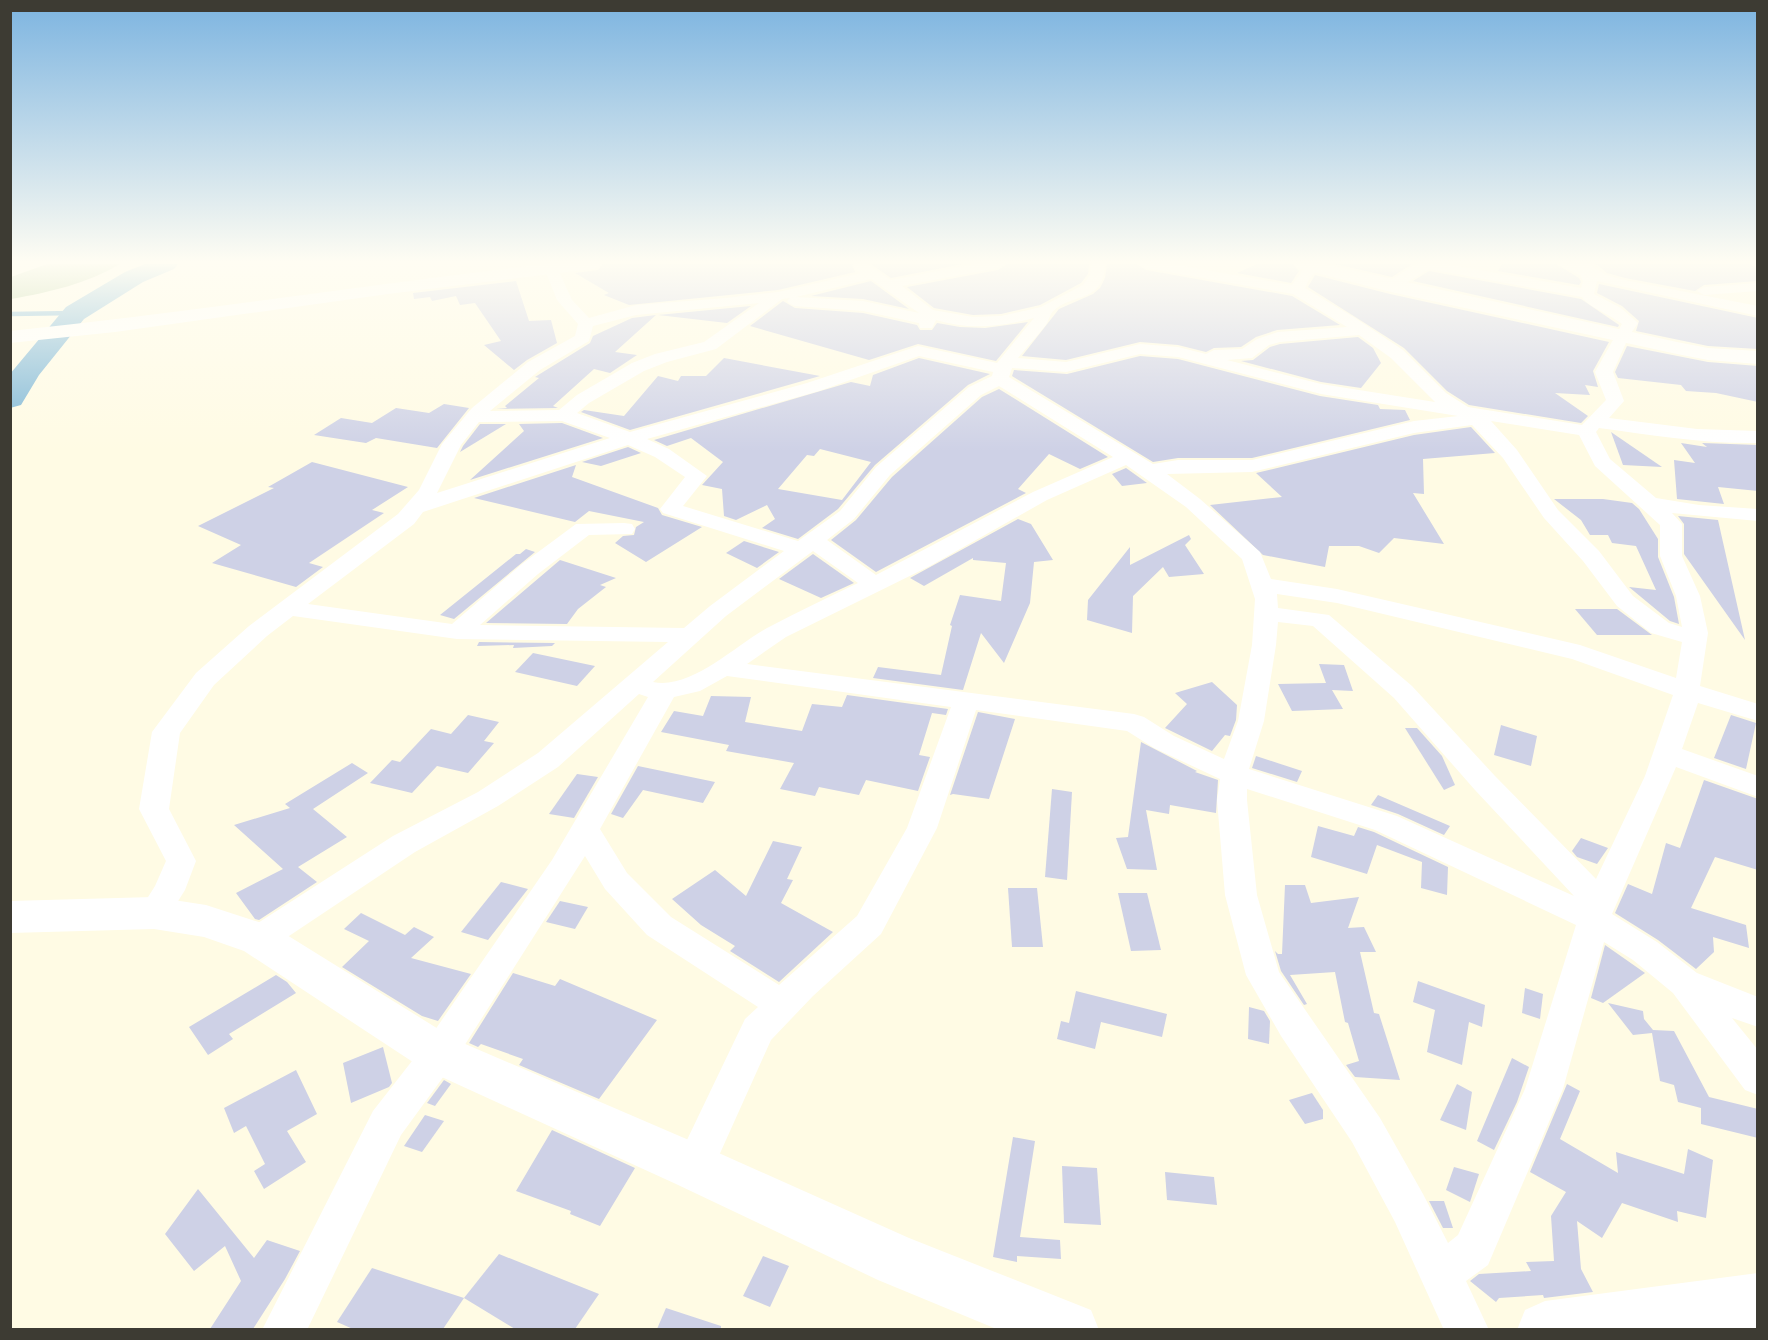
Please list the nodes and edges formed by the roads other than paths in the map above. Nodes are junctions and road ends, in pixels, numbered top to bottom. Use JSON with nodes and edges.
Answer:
{"nodes":[{"id":1,"x":110,"y":327,"type":"edge"},
{"id":2,"x":585,"y":327,"type":"edge"},
{"id":3,"x":737,"y":327,"type":"edge"},
{"id":4,"x":925,"y":327,"type":"edge"},
{"id":5,"x":1036,"y":327,"type":"edge"},
{"id":6,"x":1356,"y":327,"type":"edge"},
{"id":7,"x":1577,"y":327,"type":"edge"},
{"id":8,"x":1628,"y":327,"type":"edge"},
{"id":9,"x":1362,"y":330,"type":"junction"},
{"id":10,"x":1621,"y":336,"type":"junction"},
{"id":11,"x":10,"y":337,"type":"edge"},
{"id":12,"x":918,"y":351,"type":"junction"},
{"id":13,"x":1178,"y":352,"type":"junction"},
{"id":14,"x":1758,"y":358,"type":"edge"},
{"id":15,"x":1002,"y":370,"type":"junction"},
{"id":16,"x":564,"y":414,"type":"junction"},
{"id":17,"x":1471,"y":416,"type":"junction"},
{"id":18,"x":474,"y":417,"type":"junction"},
{"id":19,"x":1591,"y":426,"type":"junction"},
{"id":20,"x":1758,"y":436,"type":"edge"},
{"id":21,"x":629,"y":438,"type":"junction"},
{"id":22,"x":1139,"y":464,"type":"junction"},
{"id":23,"x":1650,"y":503,"type":"junction"},
{"id":24,"x":416,"y":507,"type":"junction"},
{"id":25,"x":1758,"y":515,"type":"edge"},
{"id":26,"x":624,"y":529,"type":"dead end"},
{"id":27,"x":807,"y":545,"type":"junction"},
{"id":28,"x":876,"y":585,"type":"junction"},
{"id":29,"x":1336,"y":596,"type":"junction"},
{"id":30,"x":1264,"y":600,"type":"junction"},
{"id":31,"x":288,"y":608,"type":"junction"},
{"id":32,"x":1320,"y":620,"type":"junction"},
{"id":33,"x":457,"y":632,"type":"junction"},
{"id":34,"x":692,"y":635,"type":"junction"},
{"id":35,"x":1696,"y":638,"type":"junction"},
{"id":36,"x":723,"y":668,"type":"junction"},
{"id":37,"x":649,"y":689,"type":"junction"},
{"id":38,"x":1688,"y":689,"type":"junction"},
{"id":39,"x":966,"y":700,"type":"junction"},
{"id":40,"x":1758,"y":713,"type":"edge"},
{"id":41,"x":1667,"y":754,"type":"junction"},
{"id":42,"x":1235,"y":775,"type":"junction"},
{"id":43,"x":1758,"y":787,"type":"edge"},
{"id":44,"x":585,"y":829,"type":"junction"},
{"id":45,"x":1597,"y":911,"type":"junction"},
{"id":46,"x":154,"y":913,"type":"junction"},
{"id":47,"x":10,"y":917,"type":"edge"},
{"id":48,"x":260,"y":939,"type":"junction"},
{"id":49,"x":1685,"y":983,"type":"junction"},
{"id":50,"x":782,"y":1005,"type":"junction"},
{"id":51,"x":1758,"y":1013,"type":"edge"},
{"id":52,"x":439,"y":1053,"type":"junction"},
{"id":53,"x":1758,"y":1079,"type":"edge"},
{"id":54,"x":694,"y":1167,"type":"junction"},
{"id":55,"x":1440,"y":1275,"type":"junction"},
{"id":56,"x":1758,"y":1301,"type":"edge"},
{"id":57,"x":284,"y":1329,"type":"edge"},
{"id":58,"x":1071,"y":1329,"type":"edge"},
{"id":59,"x":1467,"y":1329,"type":"edge"},
{"id":60,"x":1545,"y":1329,"type":"edge"}],
"edges":[{"from":1,"to":11,"type":"street"},
{"from":2,"to":18,"type":"street"},
{"from":3,"to":16,"type":"street"},
{"from":4,"to":12,"type":"street"},
{"from":5,"to":15,"type":"street"},
{"from":6,"to":9,"type":"street"},
{"from":7,"to":10,"type":"street"},
{"from":8,"to":10,"type":"street"},
{"from":9,"to":13,"type":"street"},
{"from":9,"to":17,"type":"street"},
{"from":10,"to":14,"type":"street"},
{"from":10,"to":19,"type":"street"},
{"from":12,"to":15,"type":"street"},
{"from":12,"to":21,"type":"street"},
{"from":13,"to":15,"type":"street"},
{"from":13,"to":17,"type":"street"},
{"from":15,"to":22,"type":"street"},
{"from":15,"to":27,"type":"street"},
{"from":16,"to":18,"type":"street"},
{"from":16,"to":21,"type":"street"},
{"from":17,"to":19,"type":"street"},
{"from":17,"to":22,"type":"street"},
{"from":17,"to":35,"type":"street"},
{"from":18,"to":24,"type":"street"},
{"from":19,"to":20,"type":"street"},
{"from":19,"to":23,"type":"street"},
{"from":21,"to":24,"type":"street"},
{"from":21,"to":27,"type":"street"},
{"from":22,"to":28,"type":"street"},
{"from":22,"to":30,"type":"street"},
{"from":23,"to":25,"type":"street"},
{"from":23,"to":35,"type":"street"},
{"from":24,"to":31,"type":"street"},
{"from":26,"to":33,"type":"street"},
{"from":27,"to":28,"type":"street"},
{"from":27,"to":34,"type":"street"},
{"from":28,"to":36,"type":"street"},
{"from":29,"to":30,"type":"street"},
{"from":29,"to":32,"type":"street"},
{"from":29,"to":38,"type":"street"},
{"from":30,"to":32,"type":"street"},
{"from":30,"to":42,"type":"street"},
{"from":31,"to":33,"type":"street"},
{"from":31,"to":46,"type":"street"},
{"from":32,"to":45,"type":"street"},
{"from":33,"to":34,"type":"street"},
{"from":34,"to":37,"type":"street"},
{"from":35,"to":38,"type":"street"},
{"from":36,"to":37,"type":"street"},
{"from":36,"to":39,"type":"street"},
{"from":37,"to":44,"type":"street"},
{"from":37,"to":48,"type":"street"},
{"from":38,"to":40,"type":"street"},
{"from":38,"to":41,"type":"street"},
{"from":39,"to":42,"type":"street"},
{"from":39,"to":50,"type":"street"},
{"from":41,"to":43,"type":"street"},
{"from":41,"to":45,"type":"street"},
{"from":42,"to":45,"type":"street"},
{"from":42,"to":55,"type":"street"},
{"from":44,"to":50,"type":"street"},
{"from":44,"to":52,"type":"street"},
{"from":45,"to":49,"type":"street"},
{"from":45,"to":55,"type":"street"},
{"from":46,"to":47,"type":"street"},
{"from":46,"to":48,"type":"street"},
{"from":48,"to":52,"type":"street"},
{"from":49,"to":51,"type":"street"},
{"from":49,"to":53,"type":"street"},
{"from":50,"to":54,"type":"street"},
{"from":52,"to":54,"type":"street"},
{"from":52,"to":57,"type":"street"},
{"from":54,"to":58,"type":"street"},
{"from":55,"to":59,"type":"street"},
{"from":56,"to":60,"type":"street"}]}
